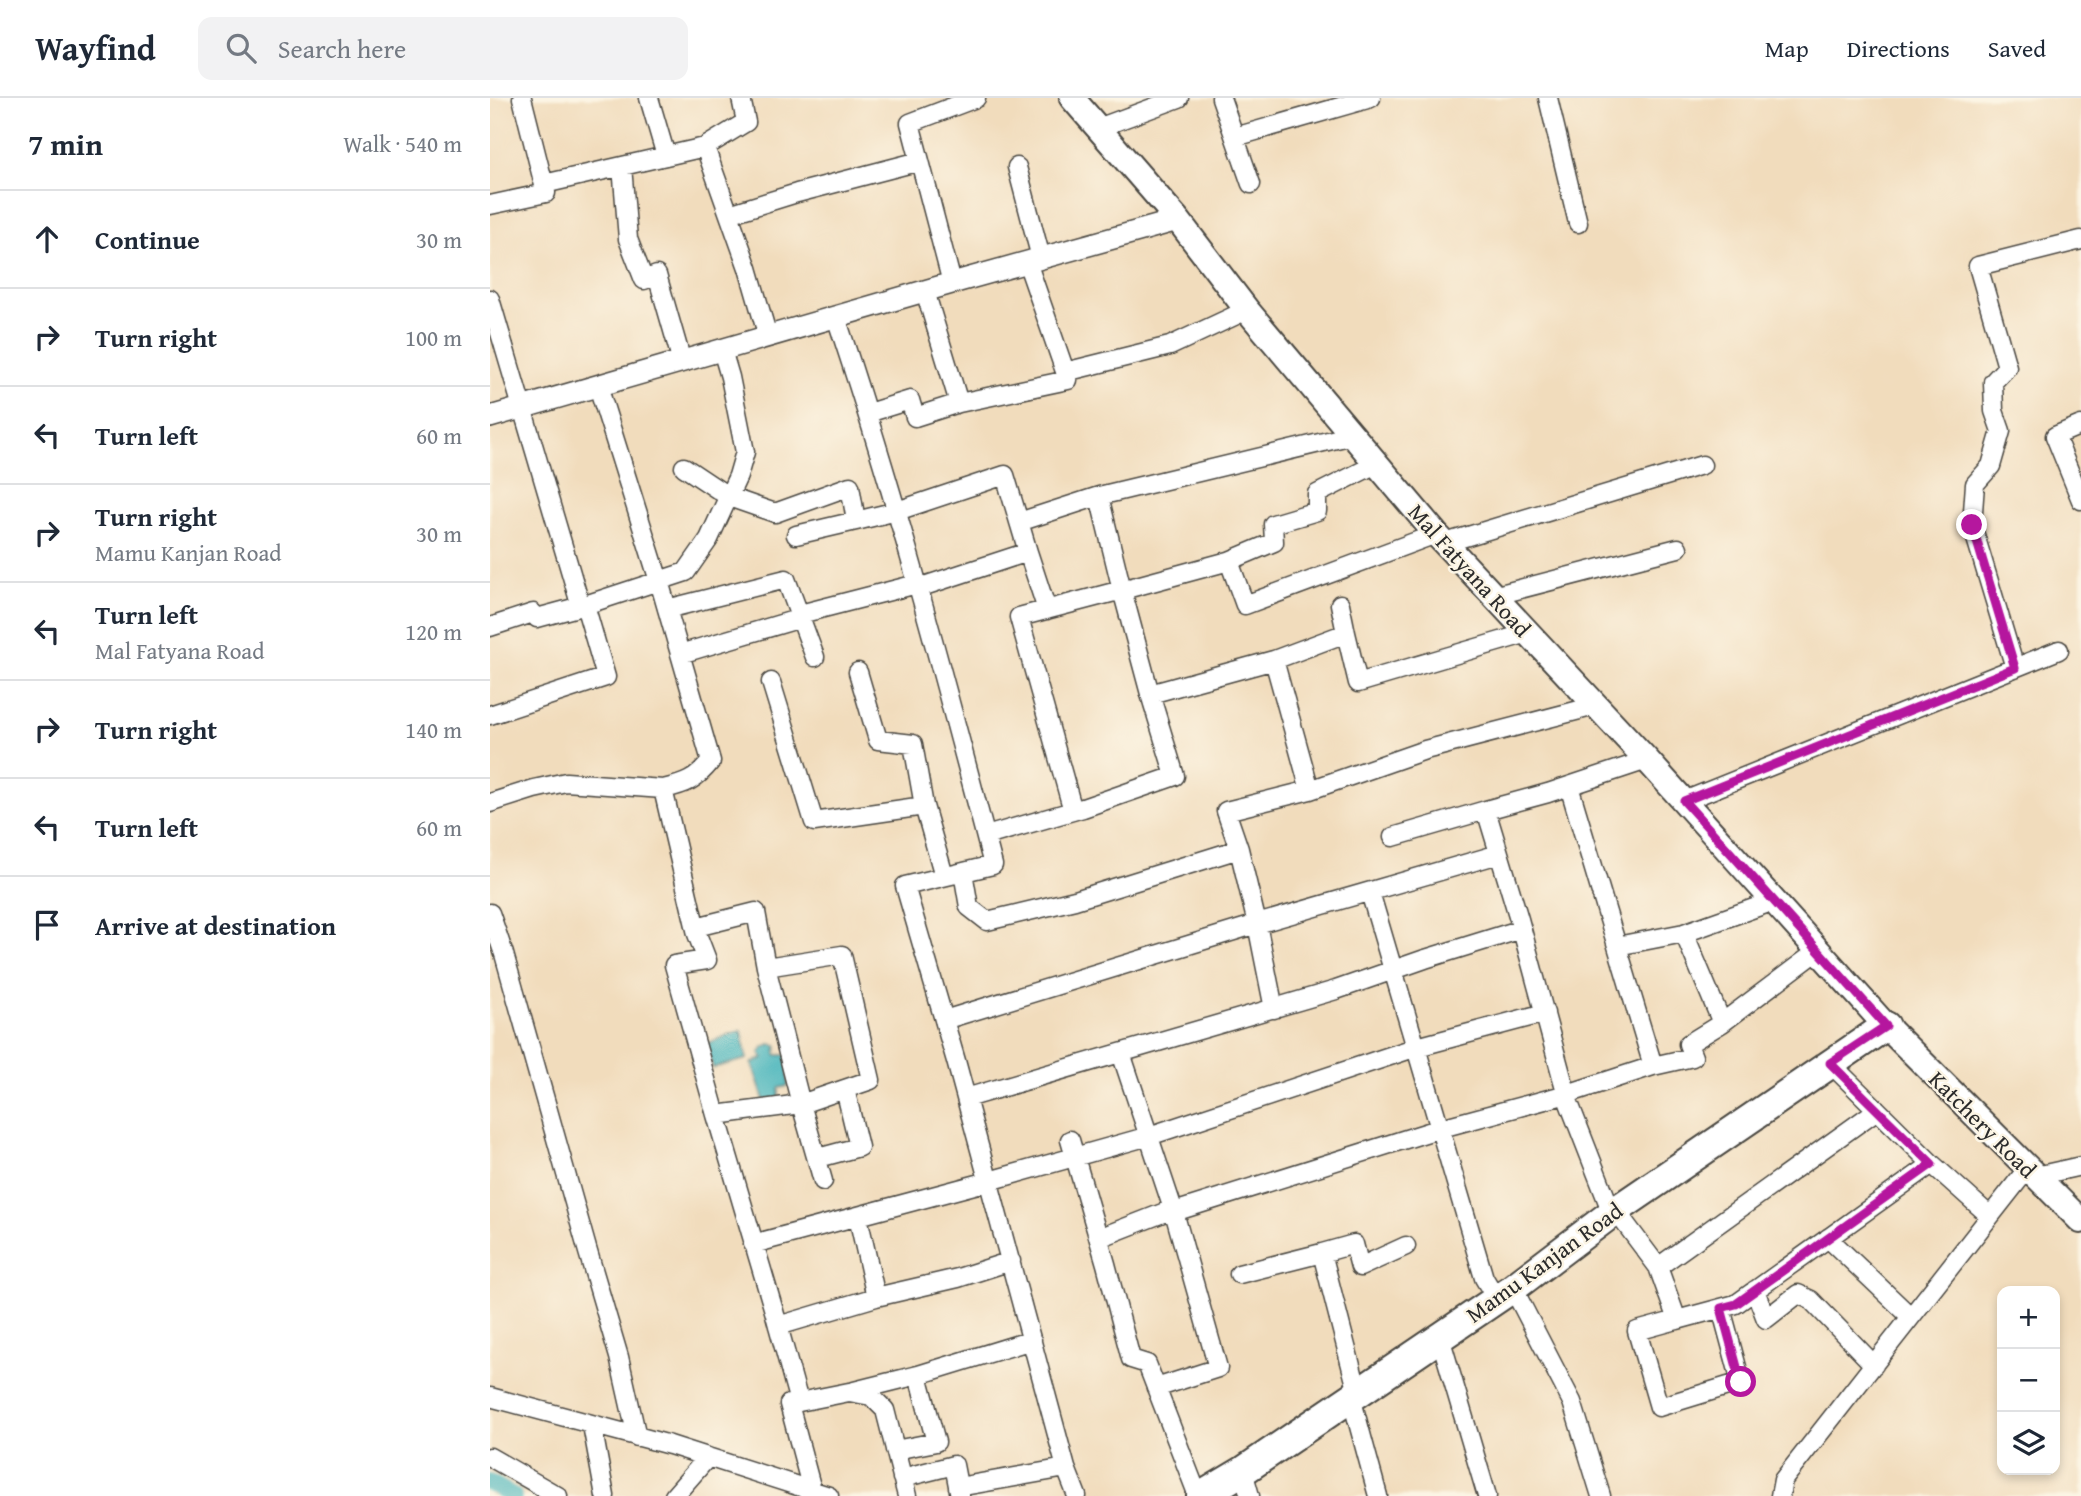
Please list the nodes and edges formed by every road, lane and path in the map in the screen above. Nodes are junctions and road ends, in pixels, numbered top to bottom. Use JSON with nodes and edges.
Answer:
{"nodes":[{"id":1,"x":649,"y":98,"type":"edge"},
{"id":2,"x":740,"y":98,"type":"edge"},
{"id":3,"x":976,"y":98,"type":"edge"},
{"id":4,"x":1072,"y":98,"type":"edge"},
{"id":5,"x":1179,"y":98,"type":"edge"},
{"id":6,"x":1221,"y":98,"type":"edge"},
{"id":7,"x":1371,"y":98,"type":"edge"},
{"id":8,"x":1548,"y":98,"type":"edge"},
{"id":9,"x":525,"y":99,"type":"edge"},
{"id":10,"x":1098,"y":128,"type":"junction"},
{"id":11,"x":1236,"y":136,"type":"junction"},
{"id":12,"x":705,"y":147,"type":"junction"},
{"id":13,"x":666,"y":156,"type":"junction"},
{"id":14,"x":920,"y":160,"type":"junction"},
{"id":15,"x":622,"y":166,"type":"junction"},
{"id":16,"x":1017,"y":167,"type":"dead end"},
{"id":17,"x":544,"y":184,"type":"junction"},
{"id":18,"x":1251,"y":184,"type":"dead end"},
{"id":19,"x":490,"y":205,"type":"edge"},
{"id":20,"x":729,"y":214,"type":"junction"},
{"id":21,"x":1178,"y":220,"type":"junction"},
{"id":22,"x":1578,"y":223,"type":"dead end"},
{"id":23,"x":2081,"y":240,"type":"edge"},
{"id":24,"x":1034,"y":260,"type":"junction"},
{"id":25,"x":952,"y":283,"type":"junction"},
{"id":26,"x":925,"y":291,"type":"junction"},
{"id":27,"x":490,"y":299,"type":"edge"},
{"id":28,"x":1247,"y":310,"type":"junction"},
{"id":29,"x":836,"y":317,"type":"junction"},
{"id":30,"x":768,"y":337,"type":"junction"},
{"id":31,"x":722,"y":350,"type":"junction"},
{"id":32,"x":682,"y":362,"type":"junction"},
{"id":33,"x":1065,"y":372,"type":"junction"},
{"id":34,"x":598,"y":386,"type":"junction"},
{"id":35,"x":958,"y":402,"type":"junction"},
{"id":36,"x":523,"y":407,"type":"junction"},
{"id":37,"x":869,"y":413,"type":"junction"},
{"id":38,"x":490,"y":417,"type":"edge"},
{"id":39,"x":2081,"y":425,"type":"edge"},
{"id":40,"x":1353,"y":435,"type":"junction"},
{"id":41,"x":1376,"y":464,"type":"junction"},
{"id":42,"x":1702,"y":465,"type":"dead end"},
{"id":43,"x":684,"y":467,"type":"dead end"},
{"id":44,"x":1098,"y":496,"type":"junction"},
{"id":45,"x":729,"y":497,"type":"junction"},
{"id":46,"x":2081,"y":500,"type":"edge"},
{"id":47,"x":897,"y":511,"type":"junction"},
{"id":48,"x":856,"y":521,"type":"junction"},
{"id":49,"x":1019,"y":522,"type":"junction"},
{"id":50,"x":796,"y":535,"type":"dead end"},
{"id":51,"x":1441,"y":539,"type":"junction"},
{"id":52,"x":1678,"y":548,"type":"dead end"},
{"id":53,"x":1028,"y":552,"type":"junction"},
{"id":54,"x":1229,"y":561,"type":"junction"},
{"id":55,"x":659,"y":581,"type":"junction"},
{"id":56,"x":917,"y":586,"type":"junction"},
{"id":57,"x":1122,"y":590,"type":"junction"},
{"id":58,"x":1493,"y":596,"type":"junction"},
{"id":59,"x":1340,"y":604,"type":"dead end"},
{"id":60,"x":583,"y":606,"type":"junction"},
{"id":61,"x":667,"y":609,"type":"junction"},
{"id":62,"x":1047,"y":610,"type":"junction"},
{"id":63,"x":801,"y":616,"type":"junction"},
{"id":64,"x":492,"y":620,"type":"edge"},
{"id":65,"x":1346,"y":632,"type":"junction"},
{"id":66,"x":1528,"y":633,"type":"junction"},
{"id":67,"x":2059,"y":650,"type":"dead end"},
{"id":68,"x":680,"y":654,"type":"junction"},
{"id":69,"x":815,"y":657,"type":"dead end"},
{"id":70,"x":1274,"y":660,"type":"junction"},
{"id":71,"x":2015,"y":668,"type":"junction"},
{"id":72,"x":858,"y":672,"type":"dead end"},
{"id":73,"x":771,"y":682,"type":"dead end"},
{"id":74,"x":1150,"y":694,"type":"junction"},
{"id":75,"x":1595,"y":706,"type":"junction"},
{"id":76,"x":490,"y":715,"type":"edge"},
{"id":77,"x":1647,"y":760,"type":"junction"},
{"id":78,"x":1569,"y":786,"type":"junction"},
{"id":79,"x":663,"y":789,"type":"junction"},
{"id":80,"x":1310,"y":790,"type":"junction"},
{"id":81,"x":1684,"y":801,"type":"junction"},
{"id":82,"x":490,"y":803,"type":"edge"},
{"id":83,"x":925,"y":806,"type":"junction"},
{"id":84,"x":1486,"y":810,"type":"junction"},
{"id":85,"x":1073,"y":811,"type":"junction"},
{"id":86,"x":986,"y":836,"type":"junction"},
{"id":87,"x":1393,"y":837,"type":"dead end"},
{"id":88,"x":1239,"y":849,"type":"junction"},
{"id":89,"x":1499,"y":854,"type":"junction"},
{"id":90,"x":963,"y":872,"type":"junction"},
{"id":91,"x":944,"y":877,"type":"junction"},
{"id":92,"x":1370,"y":892,"type":"junction"},
{"id":93,"x":1774,"y":901,"type":"junction"},
{"id":94,"x":490,"y":913,"type":"edge"},
{"id":95,"x":1258,"y":924,"type":"junction"},
{"id":96,"x":696,"y":927,"type":"junction"},
{"id":97,"x":1522,"y":929,"type":"junction"},
{"id":98,"x":1684,"y":933,"type":"junction"},
{"id":99,"x":1617,"y":946,"type":"junction"},
{"id":100,"x":1819,"y":950,"type":"junction"},
{"id":101,"x":766,"y":967,"type":"junction"},
{"id":102,"x":1394,"y":970,"type":"junction"},
{"id":103,"x":1274,"y":1009,"type":"junction"},
{"id":104,"x":1545,"y":1013,"type":"junction"},
{"id":105,"x":944,"y":1020,"type":"junction"},
{"id":106,"x":1722,"y":1023,"type":"junction"},
{"id":107,"x":1886,"y":1026,"type":"junction"},
{"id":108,"x":1417,"y":1047,"type":"junction"},
{"id":109,"x":1121,"y":1054,"type":"junction"},
{"id":110,"x":1830,"y":1063,"type":"junction"},
{"id":111,"x":1653,"y":1066,"type":"junction"},
{"id":112,"x":845,"y":1089,"type":"junction"},
{"id":113,"x":1567,"y":1094,"type":"junction"},
{"id":114,"x":966,"y":1098,"type":"junction"},
{"id":115,"x":801,"y":1104,"type":"junction"},
{"id":116,"x":1877,"y":1110,"type":"junction"},
{"id":117,"x":716,"y":1115,"type":"junction"},
{"id":118,"x":1441,"y":1128,"type":"junction"},
{"id":119,"x":1149,"y":1136,"type":"junction"},
{"id":120,"x":1073,"y":1148,"type":"junction"},
{"id":121,"x":818,"y":1158,"type":"junction"},
{"id":122,"x":1932,"y":1164,"type":"junction"},
{"id":123,"x":2081,"y":1166,"type":"edge"},
{"id":124,"x":2032,"y":1172,"type":"junction"},
{"id":125,"x":823,"y":1181,"type":"dead end"},
{"id":126,"x":989,"y":1181,"type":"junction"},
{"id":127,"x":1174,"y":1210,"type":"junction"},
{"id":128,"x":1614,"y":1212,"type":"junction"},
{"id":129,"x":1990,"y":1216,"type":"junction"},
{"id":130,"x":858,"y":1217,"type":"junction"},
{"id":131,"x":2081,"y":1221,"type":"edge"},
{"id":132,"x":1099,"y":1238,"type":"junction"},
{"id":133,"x":1828,"y":1238,"type":"junction"},
{"id":134,"x":753,"y":1244,"type":"junction"},
{"id":135,"x":1406,"y":1245,"type":"dead end"},
{"id":136,"x":1322,"y":1253,"type":"junction"},
{"id":137,"x":1011,"y":1261,"type":"junction"},
{"id":138,"x":1658,"y":1267,"type":"junction"},
{"id":139,"x":1239,"y":1274,"type":"dead end"},
{"id":140,"x":1755,"y":1290,"type":"junction"},
{"id":141,"x":1504,"y":1293,"type":"junction"},
{"id":142,"x":876,"y":1297,"type":"junction"},
{"id":143,"x":1721,"y":1308,"type":"junction"},
{"id":144,"x":1911,"y":1317,"type":"junction"},
{"id":145,"x":1677,"y":1320,"type":"junction"},
{"id":146,"x":778,"y":1326,"type":"junction"},
{"id":147,"x":1440,"y":1337,"type":"junction"},
{"id":148,"x":1032,"y":1340,"type":"junction"},
{"id":149,"x":1874,"y":1365,"type":"junction"},
{"id":150,"x":918,"y":1375,"type":"junction"},
{"id":151,"x":1156,"y":1388,"type":"junction"},
{"id":152,"x":849,"y":1392,"type":"junction"},
{"id":153,"x":1355,"y":1395,"type":"junction"},
{"id":154,"x":490,"y":1397,"type":"edge"},
{"id":155,"x":799,"y":1402,"type":"junction"},
{"id":156,"x":592,"y":1425,"type":"junction"},
{"id":157,"x":637,"y":1437,"type":"junction"},
{"id":158,"x":895,"y":1450,"type":"junction"},
{"id":159,"x":490,"y":1457,"type":"edge"},
{"id":160,"x":708,"y":1457,"type":"junction"},
{"id":161,"x":1066,"y":1468,"type":"junction"},
{"id":162,"x":902,"y":1478,"type":"junction"},
{"id":163,"x":1246,"y":1484,"type":"edge"},
{"id":164,"x":959,"y":1491,"type":"edge"},
{"id":165,"x":822,"y":1494,"type":"edge"},
{"id":166,"x":558,"y":1496,"type":"edge"},
{"id":167,"x":605,"y":1496,"type":"edge"},
{"id":168,"x":674,"y":1496,"type":"edge"},
{"id":169,"x":907,"y":1496,"type":"edge"},
{"id":170,"x":1077,"y":1496,"type":"edge"},
{"id":171,"x":1200,"y":1496,"type":"edge"},
{"id":172,"x":1378,"y":1496,"type":"edge"},
{"id":173,"x":1487,"y":1496,"type":"edge"},
{"id":174,"x":1601,"y":1496,"type":"edge"},
{"id":175,"x":1780,"y":1496,"type":"edge"}],
"edges":[{"from":1,"to":13,"type":"street"},
{"from":2,"to":12,"type":"street"},
{"from":3,"to":14,"type":"street"},
{"from":4,"to":10,"type":"main road","name":"Mal Fatyana Road"},
{"from":5,"to":10,"type":"street"},
{"from":6,"to":11,"type":"street"},
{"from":7,"to":11,"type":"street"},
{"from":8,"to":22,"type":"street"},
{"from":9,"to":17,"type":"street"},
{"from":10,"to":21,"type":"main road","name":"Mal Fatyana Road"},
{"from":11,"to":18,"type":"street"},
{"from":12,"to":13,"type":"street"},
{"from":12,"to":20,"type":"street"},
{"from":13,"to":15,"type":"street"},
{"from":14,"to":20,"type":"street"},
{"from":14,"to":25,"type":"street"},
{"from":15,"to":17,"type":"street"},
{"from":15,"to":32,"type":"street"},
{"from":16,"to":24,"type":"street"},
{"from":17,"to":19,"type":"street"},
{"from":20,"to":30,"type":"street"},
{"from":21,"to":24,"type":"street"},
{"from":21,"to":28,"type":"main road","name":"Mal Fatyana Road"},
{"from":23,"to":71,"type":"street"},
{"from":24,"to":25,"type":"street"},
{"from":24,"to":33,"type":"street"},
{"from":25,"to":26,"type":"street"},
{"from":26,"to":29,"type":"street"},
{"from":26,"to":35,"type":"street"},
{"from":27,"to":36,"type":"street"},
{"from":28,"to":33,"type":"street"},
{"from":28,"to":40,"type":"main road","name":"Mal Fatyana Road"},
{"from":29,"to":30,"type":"street"},
{"from":29,"to":37,"type":"street"},
{"from":30,"to":31,"type":"street"},
{"from":31,"to":32,"type":"street"},
{"from":31,"to":45,"type":"street"},
{"from":32,"to":34,"type":"street"},
{"from":33,"to":35,"type":"street"},
{"from":34,"to":36,"type":"street"},
{"from":34,"to":55,"type":"street"},
{"from":35,"to":37,"type":"street"},
{"from":36,"to":38,"type":"street"},
{"from":36,"to":60,"type":"street"},
{"from":37,"to":47,"type":"street"},
{"from":39,"to":46,"type":"street"},
{"from":40,"to":41,"type":"main road","name":"Mal Fatyana Road"},
{"from":40,"to":44,"type":"street"},
{"from":41,"to":51,"type":"main road","name":"Mal Fatyana Road"},
{"from":41,"to":54,"type":"street"},
{"from":42,"to":51,"type":"street"},
{"from":43,"to":45,"type":"street"},
{"from":44,"to":49,"type":"street"},
{"from":44,"to":57,"type":"street"},
{"from":45,"to":48,"type":"street"},
{"from":45,"to":55,"type":"street"},
{"from":47,"to":48,"type":"street"},
{"from":47,"to":49,"type":"street"},
{"from":47,"to":56,"type":"street"},
{"from":48,"to":50,"type":"street"},
{"from":49,"to":53,"type":"street"},
{"from":51,"to":54,"type":"street"},
{"from":51,"to":58,"type":"main road","name":"Mal Fatyana Road"},
{"from":52,"to":58,"type":"street"},
{"from":53,"to":56,"type":"street"},
{"from":53,"to":62,"type":"street"},
{"from":54,"to":57,"type":"street"},
{"from":55,"to":60,"type":"street"},
{"from":55,"to":61,"type":"street"},
{"from":56,"to":63,"type":"street"},
{"from":56,"to":86,"type":"street"},
{"from":57,"to":62,"type":"street"},
{"from":57,"to":74,"type":"street"},
{"from":58,"to":66,"type":"main road","name":"Mal Fatyana Road"},
{"from":59,"to":65,"type":"street"},
{"from":60,"to":64,"type":"street"},
{"from":60,"to":76,"type":"street"},
{"from":61,"to":63,"type":"street"},
{"from":61,"to":68,"type":"street"},
{"from":62,"to":85,"type":"street"},
{"from":63,"to":68,"type":"street"},
{"from":63,"to":69,"type":"street"},
{"from":65,"to":66,"type":"street"},
{"from":65,"to":70,"type":"street"},
{"from":66,"to":75,"type":"main road","name":"Mal Fatyana Road"},
{"from":67,"to":71,"type":"street"},
{"from":68,"to":79,"type":"street"},
{"from":70,"to":74,"type":"street"},
{"from":70,"to":80,"type":"street"},
{"from":71,"to":81,"type":"street"},
{"from":72,"to":83,"type":"street"},
{"from":73,"to":83,"type":"street"},
{"from":74,"to":85,"type":"street"},
{"from":75,"to":77,"type":"main road","name":"Mal Fatyana Road"},
{"from":75,"to":80,"type":"street"},
{"from":77,"to":78,"type":"street"},
{"from":77,"to":81,"type":"main road","name":"Mal Fatyana Road"},
{"from":78,"to":84,"type":"street"},
{"from":78,"to":99,"type":"street"},
{"from":79,"to":82,"type":"street"},
{"from":79,"to":96,"type":"street"},
{"from":80,"to":88,"type":"street"},
{"from":81,"to":93,"type":"main road","name":"Mal Fatyana Road"},
{"from":83,"to":91,"type":"street"},
{"from":84,"to":87,"type":"street"},
{"from":84,"to":89,"type":"street"},
{"from":85,"to":86,"type":"street"},
{"from":86,"to":90,"type":"street"},
{"from":88,"to":90,"type":"street"},
{"from":88,"to":95,"type":"street"},
{"from":89,"to":92,"type":"street"},
{"from":89,"to":97,"type":"street"},
{"from":90,"to":91,"type":"street"},
{"from":91,"to":105,"type":"street"},
{"from":92,"to":95,"type":"street"},
{"from":92,"to":102,"type":"street"},
{"from":93,"to":98,"type":"street"},
{"from":93,"to":100,"type":"main road","name":"Mal Fatyana Road"},
{"from":94,"to":157,"type":"street"},
{"from":95,"to":103,"type":"street"},
{"from":95,"to":105,"type":"street"},
{"from":96,"to":101,"type":"street"},
{"from":96,"to":117,"type":"street"},
{"from":97,"to":102,"type":"street"},
{"from":97,"to":104,"type":"street"},
{"from":98,"to":99,"type":"street"},
{"from":98,"to":106,"type":"street"},
{"from":99,"to":111,"type":"street"},
{"from":100,"to":106,"type":"street"},
{"from":100,"to":107,"type":"main road","name":"Mal Fatyana Road"},
{"from":101,"to":112,"type":"street"},
{"from":101,"to":115,"type":"street"},
{"from":102,"to":103,"type":"street"},
{"from":102,"to":108,"type":"street"},
{"from":103,"to":109,"type":"street"},
{"from":104,"to":108,"type":"street"},
{"from":104,"to":113,"type":"street"},
{"from":105,"to":114,"type":"street"},
{"from":106,"to":111,"type":"street"},
{"from":107,"to":110,"type":"main road","name":"Mamu Kanjan Road"},
{"from":107,"to":124,"type":"main road","name":"Katchery Road"},
{"from":108,"to":118,"type":"street"},
{"from":108,"to":119,"type":"street"},
{"from":109,"to":114,"type":"street"},
{"from":109,"to":119,"type":"street"},
{"from":110,"to":116,"type":"street"},
{"from":110,"to":128,"type":"main road","name":"Mamu Kanjan Road"},
{"from":111,"to":113,"type":"street"},
{"from":112,"to":115,"type":"street"},
{"from":112,"to":121,"type":"street"},
{"from":113,"to":118,"type":"street"},
{"from":113,"to":128,"type":"street"},
{"from":114,"to":126,"type":"street"},
{"from":115,"to":117,"type":"street"},
{"from":115,"to":121,"type":"street"},
{"from":116,"to":122,"type":"street"},
{"from":116,"to":138,"type":"street"},
{"from":117,"to":134,"type":"street"},
{"from":118,"to":127,"type":"street"},
{"from":118,"to":141,"type":"street"},
{"from":119,"to":120,"type":"street"},
{"from":119,"to":127,"type":"street"},
{"from":120,"to":126,"type":"street"},
{"from":120,"to":132,"type":"street"},
{"from":121,"to":125,"type":"street"},
{"from":122,"to":129,"type":"street"},
{"from":122,"to":133,"type":"street"},
{"from":123,"to":124,"type":"street"},
{"from":124,"to":129,"type":"street"},
{"from":124,"to":131,"type":"main road","name":"Katchery Road"},
{"from":126,"to":130,"type":"street"},
{"from":126,"to":137,"type":"street"},
{"from":127,"to":132,"type":"street"},
{"from":127,"to":151,"type":"street"},
{"from":128,"to":138,"type":"street"},
{"from":128,"to":141,"type":"main road","name":"Mamu Kanjan Road"},
{"from":129,"to":144,"type":"street"},
{"from":130,"to":134,"type":"street"},
{"from":130,"to":142,"type":"street"},
{"from":132,"to":151,"type":"street"},
{"from":133,"to":140,"type":"street"},
{"from":133,"to":144,"type":"street"},
{"from":134,"to":146,"type":"street"},
{"from":135,"to":136,"type":"street"},
{"from":136,"to":139,"type":"street"},
{"from":136,"to":153,"type":"street"},
{"from":137,"to":142,"type":"street"},
{"from":137,"to":148,"type":"street"},
{"from":138,"to":145,"type":"street"},
{"from":140,"to":143,"type":"street"},
{"from":140,"to":149,"type":"street"},
{"from":141,"to":147,"type":"main road","name":"Mamu Kanjan Road"},
{"from":141,"to":174,"type":"street"},
{"from":142,"to":146,"type":"street"},
{"from":143,"to":145,"type":"street"},
{"from":143,"to":145,"type":"street"},
{"from":144,"to":149,"type":"street"},
{"from":146,"to":155,"type":"street"},
{"from":147,"to":153,"type":"main road","name":"Mamu Kanjan Road"},
{"from":147,"to":173,"type":"street"},
{"from":148,"to":150,"type":"street"},
{"from":148,"to":161,"type":"street"},
{"from":149,"to":175,"type":"street"},
{"from":150,"to":152,"type":"street"},
{"from":150,"to":158,"type":"street"},
{"from":151,"to":171,"type":"street"},
{"from":152,"to":155,"type":"street"},
{"from":152,"to":158,"type":"street"},
{"from":153,"to":163,"type":"main road","name":"Mamu Kanjan Road"},
{"from":153,"to":172,"type":"street"},
{"from":154,"to":156,"type":"street"},
{"from":155,"to":165,"type":"street"},
{"from":156,"to":157,"type":"street"},
{"from":156,"to":167,"type":"street"},
{"from":157,"to":160,"type":"street"},
{"from":158,"to":162,"type":"street"},
{"from":159,"to":166,"type":"street"},
{"from":160,"to":165,"type":"street"},
{"from":160,"to":168,"type":"street"},
{"from":161,"to":164,"type":"street"},
{"from":161,"to":170,"type":"street"},
{"from":162,"to":164,"type":"street"},
{"from":162,"to":169,"type":"street"},
{"from":163,"to":171,"type":"main road","name":"Mamu Kanjan Road"}]}
